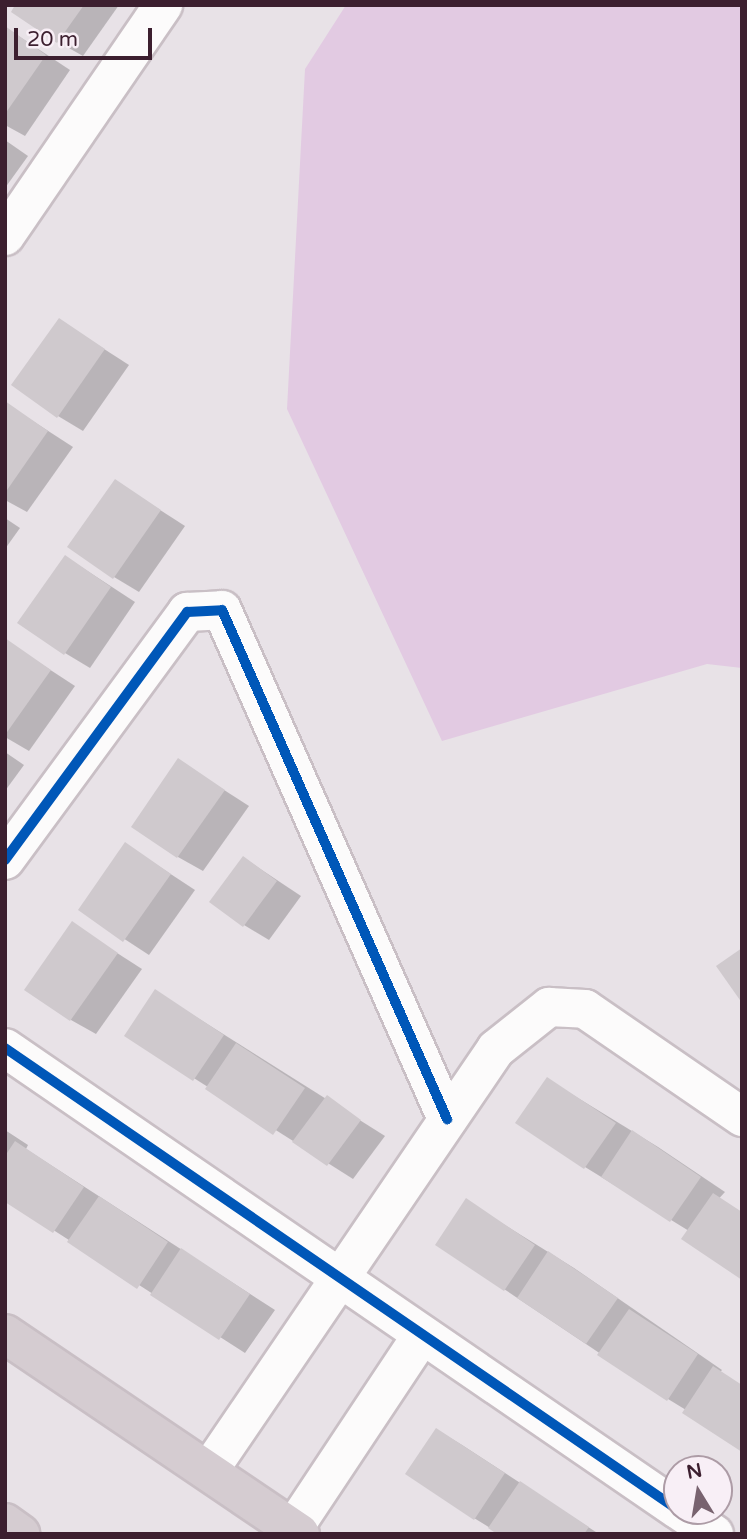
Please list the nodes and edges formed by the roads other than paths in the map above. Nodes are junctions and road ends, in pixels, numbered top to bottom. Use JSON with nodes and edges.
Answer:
{"nodes":[{"id":1,"x":163,"y":5,"type":"edge"},
{"id":2,"x":5,"y":236,"type":"edge"},
{"id":3,"x":5,"y":860,"type":"edge"},
{"id":4,"x":5,"y":1048,"type":"edge"},
{"id":5,"x":742,"y":1117,"type":"edge"},
{"id":6,"x":447,"y":1119,"type":"junction"},
{"id":7,"x":341,"y":1278,"type":"junction"},
{"id":8,"x":5,"y":1334,"type":"edge"},
{"id":9,"x":422,"y":1335,"type":"junction"},
{"id":10,"x":209,"y":1469,"type":"junction"},
{"id":11,"x":663,"y":1499,"type":"edge"},
{"id":12,"x":5,"y":1523,"type":"edge"},
{"id":13,"x":296,"y":1532,"type":"edge"},
{"id":14,"x":20,"y":1534,"type":"edge"}],
"edges":[{"from":1,"to":2,"type":"street"},
{"from":3,"to":6,"type":"street"},
{"from":4,"to":7,"type":"street"},
{"from":5,"to":6,"type":"street"},
{"from":6,"to":7,"type":"street"},
{"from":7,"to":9,"type":"street"},
{"from":7,"to":10,"type":"street"},
{"from":8,"to":10,"type":"main road"},
{"from":9,"to":11,"type":"street"},
{"from":9,"to":13,"type":"street"},
{"from":10,"to":13,"type":"main road"},
{"from":12,"to":14,"type":"main road"}]}
